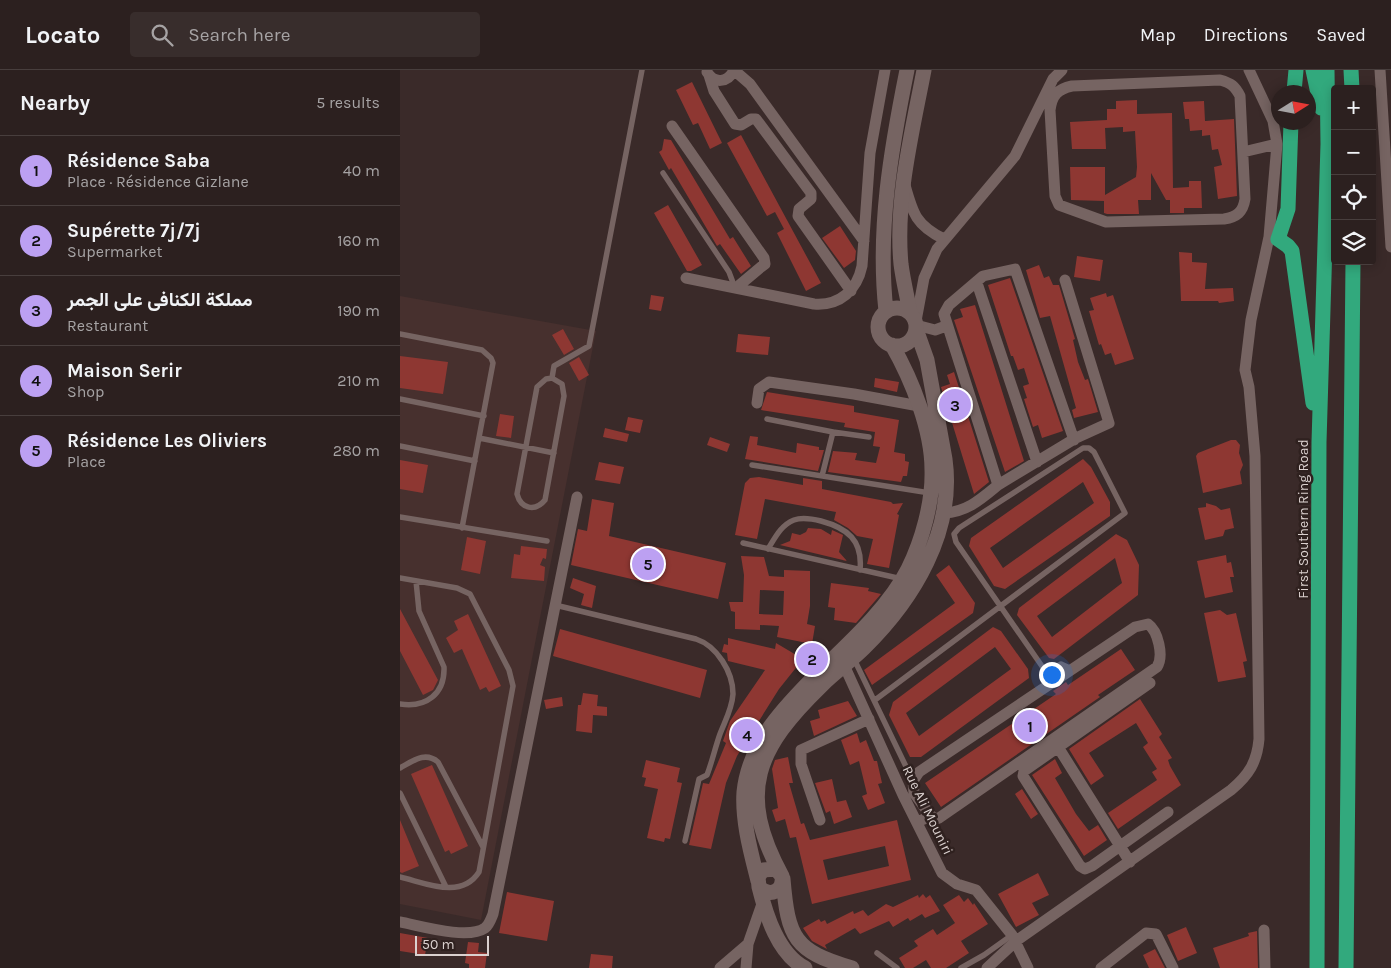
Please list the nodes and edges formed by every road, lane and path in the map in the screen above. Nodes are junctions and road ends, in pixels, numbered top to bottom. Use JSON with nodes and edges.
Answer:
{"nodes":[{"id":1,"x":642,"y":70,"type":"edge"},
{"id":2,"x":734,"y":70,"type":"edge"},
{"id":3,"x":885,"y":70,"type":"edge"},
{"id":4,"x":907,"y":70,"type":"edge"},
{"id":5,"x":924,"y":70,"type":"edge"},
{"id":6,"x":1062,"y":70,"type":"edge"},
{"id":7,"x":1249,"y":70,"type":"edge"},
{"id":8,"x":1296,"y":70,"type":"edge"},
{"id":9,"x":1313,"y":70,"type":"edge"},
{"id":10,"x":1327,"y":70,"type":"edge"},
{"id":11,"x":1351,"y":70,"type":"edge"},
{"id":12,"x":1356,"y":70,"type":"edge"},
{"id":13,"x":1380,"y":70,"type":"edge"},
{"id":14,"x":707,"y":73,"type":"edge"},
{"id":15,"x":1295,"y":85,"type":"edge"},
{"id":16,"x":1353,"y":85,"type":"edge"},
{"id":17,"x":1354,"y":85,"type":"edge"},
{"id":18,"x":672,"y":126,"type":"dead end"},
{"id":19,"x":1291,"y":130,"type":"edge"},
{"id":20,"x":1277,"y":144,"type":"junction"},
{"id":21,"x":1328,"y":144,"type":"junction"},
{"id":22,"x":1243,"y":152,"type":"junction"},
{"id":23,"x":663,"y":173,"type":"dead end"},
{"id":24,"x":904,"y":183,"type":"junction"},
{"id":25,"x":1389,"y":191,"type":"edge"},
{"id":26,"x":1274,"y":238,"type":"junction"},
{"id":27,"x":944,"y":239,"type":"junction"},
{"id":28,"x":864,"y":241,"type":"junction"},
{"id":29,"x":1391,"y":248,"type":"edge"},
{"id":30,"x":1353,"y":265,"type":"edge"},
{"id":31,"x":686,"y":278,"type":"dead end"},
{"id":32,"x":1065,"y":280,"type":"dead end"},
{"id":33,"x":977,"y":283,"type":"junction"},
{"id":34,"x":735,"y":288,"type":"junction"},
{"id":35,"x":851,"y":291,"type":"junction"},
{"id":36,"x":886,"y":311,"type":"junction"},
{"id":37,"x":915,"y":322,"type":"junction"},
{"id":38,"x":946,"y":326,"type":"junction"},
{"id":39,"x":400,"y":334,"type":"edge"},
{"id":40,"x":892,"y":345,"type":"junction"},
{"id":41,"x":552,"y":378,"type":"junction"},
{"id":42,"x":400,"y":400,"type":"edge"},
{"id":43,"x":757,"y":403,"type":"dead end"},
{"id":44,"x":919,"y":406,"type":"junction"},
{"id":45,"x":484,"y":416,"type":"junction"},
{"id":46,"x":767,"y":419,"type":"dead end"},
{"id":47,"x":833,"y":432,"type":"junction"},
{"id":48,"x":869,"y":437,"type":"dead end"},
{"id":49,"x":479,"y":438,"type":"junction"},
{"id":50,"x":1074,"y":440,"type":"junction"},
{"id":51,"x":1319,"y":442,"type":"junction"},
{"id":52,"x":400,"y":446,"type":"edge"},
{"id":53,"x":526,"y":448,"type":"junction"},
{"id":54,"x":554,"y":453,"type":"junction"},
{"id":55,"x":475,"y":461,"type":"junction"},
{"id":56,"x":1037,"y":462,"type":"junction"},
{"id":57,"x":752,"y":464,"type":"dead end"},
{"id":58,"x":822,"y":476,"type":"junction"},
{"id":59,"x":998,"y":485,"type":"junction"},
{"id":60,"x":930,"y":493,"type":"junction"},
{"id":61,"x":577,"y":496,"type":"dead end"},
{"id":62,"x":944,"y":513,"type":"junction"},
{"id":63,"x":400,"y":517,"type":"edge"},
{"id":64,"x":462,"y":528,"type":"junction"},
{"id":65,"x":547,"y":541,"type":"dead end"},
{"id":66,"x":742,"y":543,"type":"dead end"},
{"id":67,"x":768,"y":549,"type":"junction"},
{"id":68,"x":860,"y":570,"type":"junction"},
{"id":69,"x":400,"y":578,"type":"edge"},
{"id":70,"x":902,"y":579,"type":"junction"},
{"id":71,"x":416,"y":581,"type":"junction"},
{"id":72,"x":554,"y":604,"type":"junction"},
{"id":73,"x":1000,"y":608,"type":"junction"},
{"id":74,"x":849,"y":661,"type":"junction"},
{"id":75,"x":1072,"y":669,"type":"junction"},
{"id":76,"x":1150,"y":684,"type":"dead end"},
{"id":77,"x":875,"y":700,"type":"junction"},
{"id":78,"x":400,"y":704,"type":"edge"},
{"id":79,"x":869,"y":719,"type":"junction"},
{"id":80,"x":1058,"y":747,"type":"junction"},
{"id":81,"x":400,"y":768,"type":"edge"},
{"id":82,"x":913,"y":781,"type":"junction"},
{"id":83,"x":400,"y":793,"type":"edge"},
{"id":84,"x":1168,"y":812,"type":"dead end"},
{"id":85,"x":932,"y":816,"type":"junction"},
{"id":86,"x":820,"y":820,"type":"dead end"},
{"id":87,"x":917,"y":822,"type":"junction"},
{"id":88,"x":685,"y":841,"type":"dead end"},
{"id":89,"x":1120,"y":846,"type":"junction"},
{"id":90,"x":483,"y":847,"type":"junction"},
{"id":91,"x":1130,"y":862,"type":"junction"},
{"id":92,"x":400,"y":877,"type":"edge"},
{"id":93,"x":782,"y":877,"type":"junction"},
{"id":94,"x":446,"y":887,"type":"junction"},
{"id":95,"x":760,"y":890,"type":"junction"},
{"id":96,"x":400,"y":922,"type":"edge"},
{"id":97,"x":1264,"y":930,"type":"dead end"},
{"id":98,"x":1014,"y":938,"type":"junction"},
{"id":99,"x":748,"y":944,"type":"junction"},
{"id":100,"x":877,"y":953,"type":"dead end"},
{"id":101,"x":720,"y":968,"type":"edge"},
{"id":102,"x":746,"y":968,"type":"edge"},
{"id":103,"x":805,"y":968,"type":"edge"},
{"id":104,"x":852,"y":968,"type":"edge"},
{"id":105,"x":897,"y":968,"type":"edge"},
{"id":106,"x":961,"y":968,"type":"edge"},
{"id":107,"x":987,"y":968,"type":"edge"},
{"id":108,"x":1028,"y":968,"type":"edge"},
{"id":109,"x":1101,"y":968,"type":"edge"},
{"id":110,"x":1173,"y":968,"type":"edge"},
{"id":111,"x":1265,"y":968,"type":"edge"},
{"id":112,"x":1317,"y":968,"type":"edge"},
{"id":113,"x":1346,"y":968,"type":"edge"}],
"edges":[{"from":1,"to":41,"type":"lane"},
{"from":2,"to":14,"type":"street"},
{"from":2,"to":28,"type":"street"},
{"from":3,"to":28,"type":"street"},
{"from":4,"to":36,"type":"street"},
{"from":5,"to":24,"type":"street"},
{"from":6,"to":27,"type":"street"},
{"from":7,"to":20,"type":"street"},
{"from":8,"to":15,"type":"highway"},
{"from":9,"to":21,"type":"highway"},
{"from":10,"to":21,"type":"highway","name":"First Southern Ring Road"},
{"from":11,"to":16,"type":"highway"},
{"from":12,"to":17,"type":"highway"},
{"from":13,"to":25,"type":"street"},
{"from":14,"to":35,"type":"street"},
{"from":18,"to":34,"type":"street"},
{"from":19,"to":26,"type":"highway"},
{"from":20,"to":22,"type":"street"},
{"from":20,"to":26,"type":"street"},
{"from":21,"to":51,"type":"highway","name":"First Southern Ring Road"},
{"from":22,"to":22,"type":"street"},
{"from":23,"to":34,"type":"lane"},
{"from":24,"to":27,"type":"street"},
{"from":24,"to":37,"type":"street"},
{"from":25,"to":29,"type":"street"},
{"from":26,"to":51,"type":"highway"},
{"from":26,"to":91,"type":"street"},
{"from":27,"to":37,"type":"street"},
{"from":28,"to":35,"type":"street"},
{"from":30,"to":113,"type":"highway"},
{"from":31,"to":34,"type":"street"},
{"from":32,"to":50,"type":"street"},
{"from":33,"to":38,"type":"street"},
{"from":33,"to":50,"type":"street"},
{"from":33,"to":56,"type":"street"},
{"from":34,"to":35,"type":"street"},
{"from":36,"to":37,"type":"street"},
{"from":36,"to":40,"type":"street"},
{"from":37,"to":38,"type":"street"},
{"from":37,"to":40,"type":"street"},
{"from":37,"to":62,"type":"street"},
{"from":38,"to":59,"type":"street"},
{"from":39,"to":45,"type":"lane"},
{"from":40,"to":44,"type":"street"},
{"from":41,"to":53,"type":"lane"},
{"from":41,"to":54,"type":"lane"},
{"from":42,"to":45,"type":"lane"},
{"from":43,"to":44,"type":"street"},
{"from":44,"to":60,"type":"street"},
{"from":45,"to":49,"type":"lane"},
{"from":46,"to":47,"type":"lane"},
{"from":47,"to":48,"type":"lane"},
{"from":47,"to":58,"type":"lane"},
{"from":49,"to":53,"type":"lane"},
{"from":49,"to":55,"type":"lane"},
{"from":50,"to":56,"type":"street"},
{"from":51,"to":112,"type":"highway","name":"First Southern Ring Road"},
{"from":52,"to":55,"type":"lane"},
{"from":53,"to":54,"type":"lane"},
{"from":53,"to":54,"type":"lane"},
{"from":55,"to":64,"type":"lane"},
{"from":56,"to":59,"type":"street"},
{"from":57,"to":58,"type":"lane"},
{"from":58,"to":60,"type":"lane"},
{"from":59,"to":62,"type":"street"},
{"from":60,"to":70,"type":"street"},
{"from":61,"to":72,"type":"street"},
{"from":62,"to":74,"type":"street"},
{"from":63,"to":64,"type":"lane"},
{"from":64,"to":65,"type":"lane"},
{"from":66,"to":67,"type":"lane"},
{"from":67,"to":68,"type":"lane"},
{"from":67,"to":68,"type":"lane"},
{"from":68,"to":70,"type":"lane"},
{"from":69,"to":71,"type":"lane"},
{"from":70,"to":95,"type":"street"},
{"from":71,"to":78,"type":"lane"},
{"from":71,"to":90,"type":"lane"},
{"from":72,"to":88,"type":"lane"},
{"from":72,"to":96,"type":"street"},
{"from":73,"to":73,"type":"lane"},
{"from":73,"to":75,"type":"lane"},
{"from":73,"to":77,"type":"lane"},
{"from":74,"to":77,"type":"lane"},
{"from":74,"to":79,"type":"street","name":"Rue Ali Mouniri"},
{"from":74,"to":93,"type":"street"},
{"from":75,"to":82,"type":"street"},
{"from":75,"to":85,"type":"street"},
{"from":76,"to":80,"type":"street"},
{"from":77,"to":82,"type":"lane"},
{"from":79,"to":86,"type":"street"},
{"from":79,"to":87,"type":"street","name":"Rue Ali Mouniri"},
{"from":80,"to":89,"type":"street"},
{"from":80,"to":89,"type":"street"},
{"from":81,"to":90,"type":"lane"},
{"from":82,"to":85,"type":"street"},
{"from":83,"to":94,"type":"lane"},
{"from":84,"to":89,"type":"street"},
{"from":85,"to":87,"type":"street"},
{"from":87,"to":98,"type":"street","name":"Rue Ali Mouniri"},
{"from":89,"to":91,"type":"street"},
{"from":90,"to":94,"type":"lane"},
{"from":91,"to":98,"type":"street"},
{"from":92,"to":94,"type":"lane"},
{"from":93,"to":95,"type":"street"},
{"from":93,"to":104,"type":"street"},
{"from":95,"to":99,"type":"street"},
{"from":95,"to":103,"type":"street"},
{"from":97,"to":111,"type":"street"},
{"from":98,"to":106,"type":"lane"},
{"from":98,"to":107,"type":"street"},
{"from":98,"to":108,"type":"street","name":"Rue Ali Mouniri"},
{"from":99,"to":101,"type":"street"},
{"from":99,"to":102,"type":"street"},
{"from":100,"to":105,"type":"lane"},
{"from":109,"to":110,"type":"street"}]}
